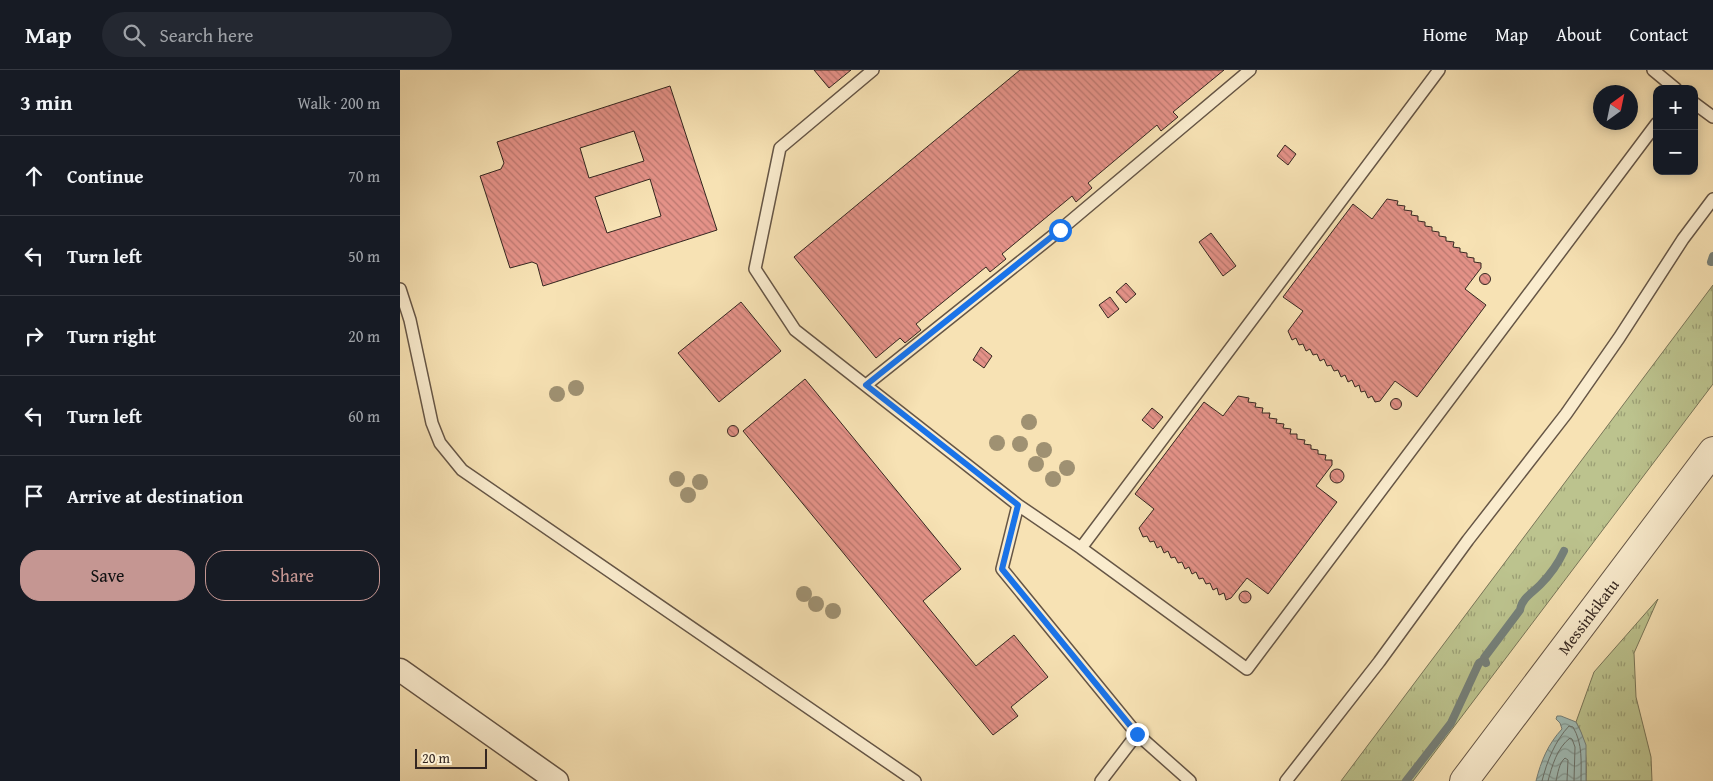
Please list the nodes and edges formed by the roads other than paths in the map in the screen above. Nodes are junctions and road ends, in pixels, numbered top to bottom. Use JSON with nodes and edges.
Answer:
{"nodes":[{"id":1,"x":873,"y":70,"type":"edge"},
{"id":2,"x":1250,"y":70,"type":"edge"},
{"id":3,"x":1440,"y":70,"type":"edge"},
{"id":4,"x":1654,"y":70,"type":"edge"},
{"id":5,"x":1671,"y":85,"type":"edge"},
{"id":6,"x":1698,"y":106,"type":"edge"},
{"id":7,"x":1713,"y":117,"type":"edge"},
{"id":8,"x":1653,"y":128,"type":"edge"},
{"id":9,"x":1713,"y":199,"type":"edge"},
{"id":10,"x":400,"y":290,"type":"edge"},
{"id":11,"x":866,"y":385,"type":"junction"},
{"id":12,"x":1713,"y":451,"type":"edge"},
{"id":13,"x":1018,"y":505,"type":"junction"},
{"id":14,"x":1082,"y":548,"type":"junction"},
{"id":15,"x":400,"y":670,"type":"edge"},
{"id":16,"x":1137,"y":734,"type":"junction"},
{"id":17,"x":557,"y":781,"type":"edge"},
{"id":18,"x":914,"y":781,"type":"edge"},
{"id":19,"x":1101,"y":781,"type":"edge"},
{"id":20,"x":1190,"y":781,"type":"edge"},
{"id":21,"x":1286,"y":781,"type":"edge"},
{"id":22,"x":1464,"y":781,"type":"edge"}],
"edges":[{"from":1,"to":11,"type":"lane"},
{"from":2,"to":11,"type":"lane"},
{"from":3,"to":14,"type":"lane"},
{"from":4,"to":5,"type":"lane"},
{"from":6,"to":7,"type":"lane"},
{"from":8,"to":14,"type":"lane"},
{"from":9,"to":21,"type":"lane"},
{"from":10,"to":18,"type":"lane"},
{"from":11,"to":13,"type":"lane"},
{"from":12,"to":22,"type":"street","name":"Messinkikatu"},
{"from":13,"to":14,"type":"lane"},
{"from":13,"to":16,"type":"lane"},
{"from":15,"to":17,"type":"street"},
{"from":16,"to":19,"type":"lane"},
{"from":16,"to":20,"type":"lane"}]}
